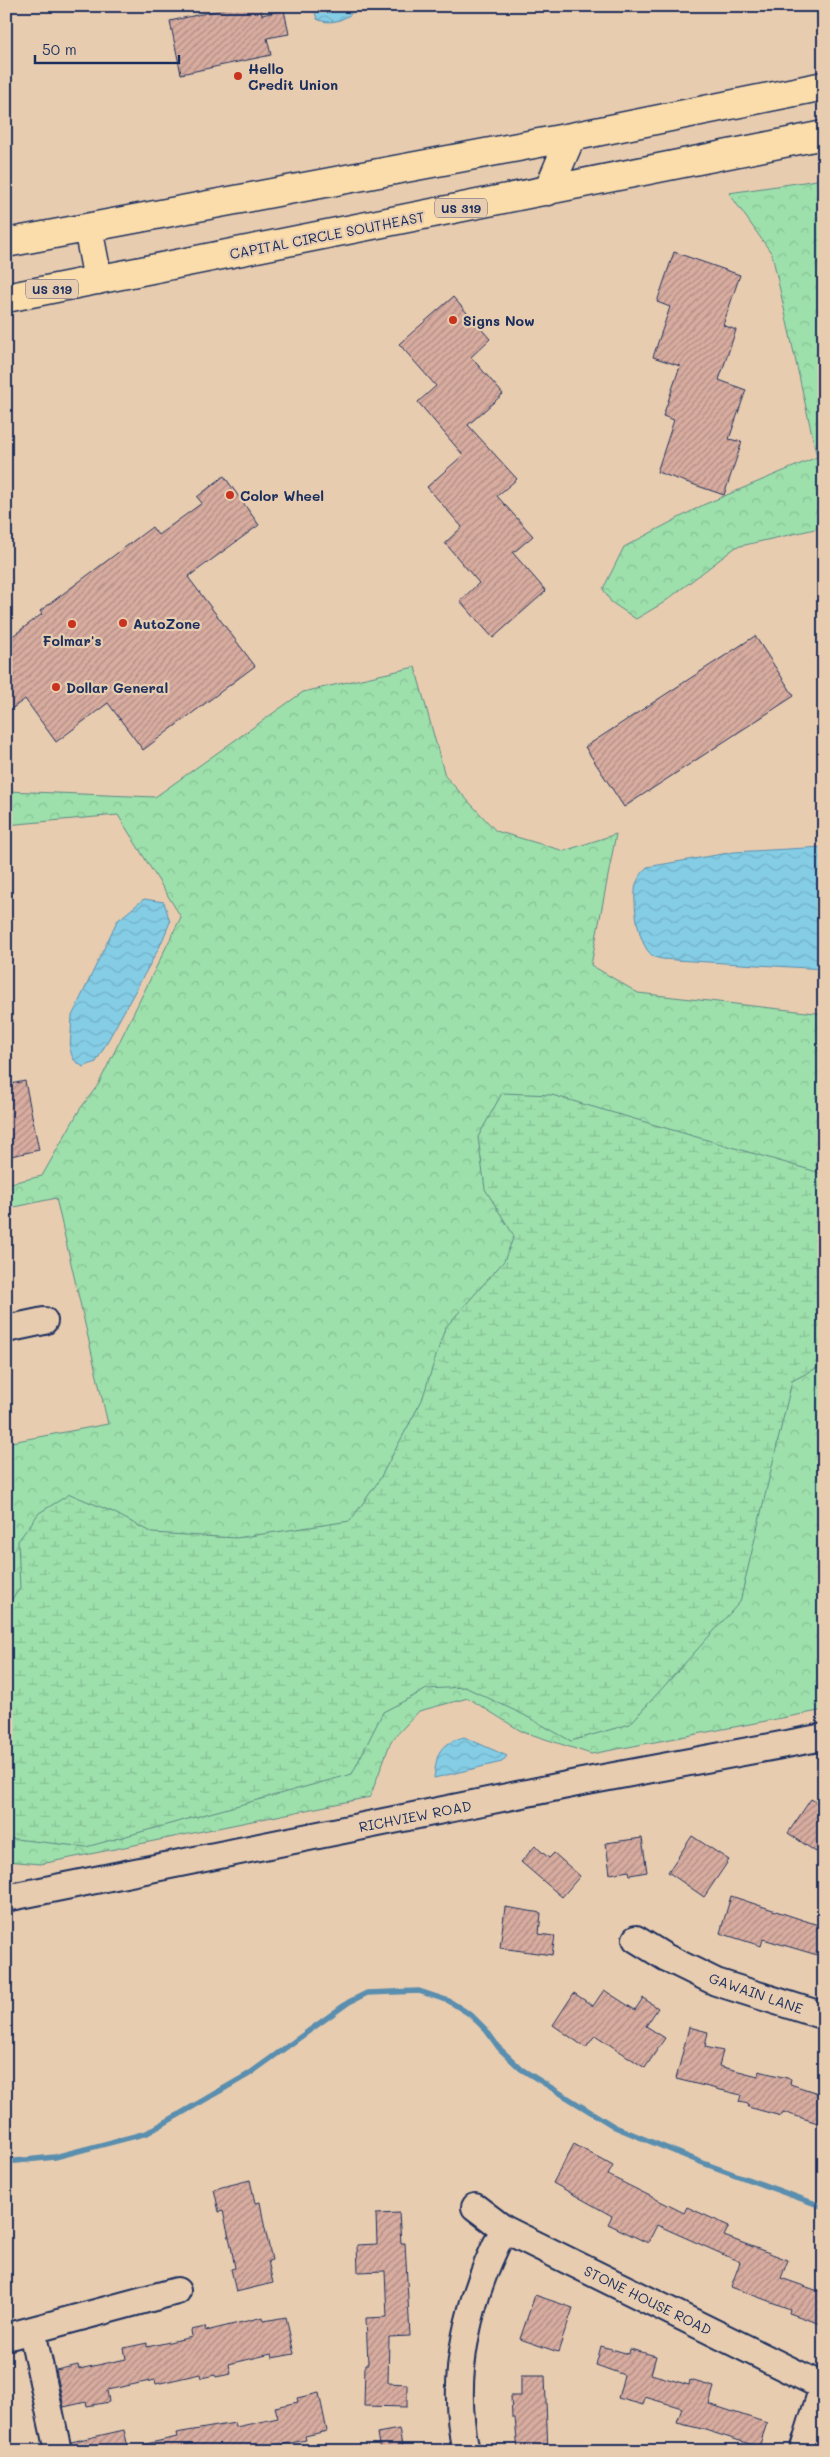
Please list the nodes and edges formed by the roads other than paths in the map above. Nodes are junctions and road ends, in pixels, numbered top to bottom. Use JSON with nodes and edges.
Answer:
{"nodes":[{"id":1,"x":824,"y":86,"type":"edge"},
{"id":2,"x":824,"y":135,"type":"edge"},
{"id":3,"x":571,"y":137,"type":"junction"},
{"id":4,"x":548,"y":191,"type":"junction"},
{"id":5,"x":88,"y":228,"type":"junction"},
{"id":6,"x":6,"y":243,"type":"edge"},
{"id":7,"x":98,"y":280,"type":"junction"},
{"id":8,"x":6,"y":298,"type":"edge"},
{"id":9,"x":44,"y":1320,"type":"dead end"},
{"id":10,"x":6,"y":1329,"type":"edge"},
{"id":11,"x":824,"y":1737,"type":"edge"},
{"id":12,"x":6,"y":1898,"type":"edge"},
{"id":13,"x":636,"y":1939,"type":"dead end"},
{"id":14,"x":824,"y":2016,"type":"edge"},
{"id":15,"x":475,"y":2207,"type":"dead end"},
{"id":16,"x":504,"y":2229,"type":"junction"},
{"id":17,"x":178,"y":2290,"type":"dead end"},
{"id":18,"x":32,"y":2330,"type":"junction"},
{"id":19,"x":6,"y":2336,"type":"edge"},
{"id":20,"x":823,"y":2387,"type":"edge"},
{"id":21,"x":58,"y":2451,"type":"edge"},
{"id":22,"x":466,"y":2451,"type":"edge"},
{"id":23,"x":803,"y":2451,"type":"edge"}],
"edges":[{"from":1,"to":3,"type":"main road"},
{"from":2,"to":4,"type":"main road","name":"CAPITAL CIRCLE SOUTHEAST","number":"US 319"},
{"from":3,"to":4,"type":"main road"},
{"from":3,"to":5,"type":"main road"},
{"from":4,"to":7,"type":"main road","name":"CAPITAL CIRCLE SOUTHEAST","number":"US 319"},
{"from":5,"to":6,"type":"main road"},
{"from":5,"to":7,"type":"main road"},
{"from":7,"to":8,"type":"main road","name":"CAPITAL CIRCLE SOUTHEAST","number":"US 319"},
{"from":9,"to":10,"type":"street"},
{"from":11,"to":12,"type":"street","name":"RICHVIEW ROAD"},
{"from":13,"to":14,"type":"street","name":"GAWAIN LANE"},
{"from":15,"to":16,"type":"street","name":"STONE HOUSE ROAD"},
{"from":16,"to":20,"type":"street","name":"STONE HOUSE ROAD"},
{"from":16,"to":22,"type":"street"},
{"from":17,"to":18,"type":"street"},
{"from":18,"to":19,"type":"street"},
{"from":18,"to":21,"type":"street"},
{"from":20,"to":23,"type":"street"}]}
